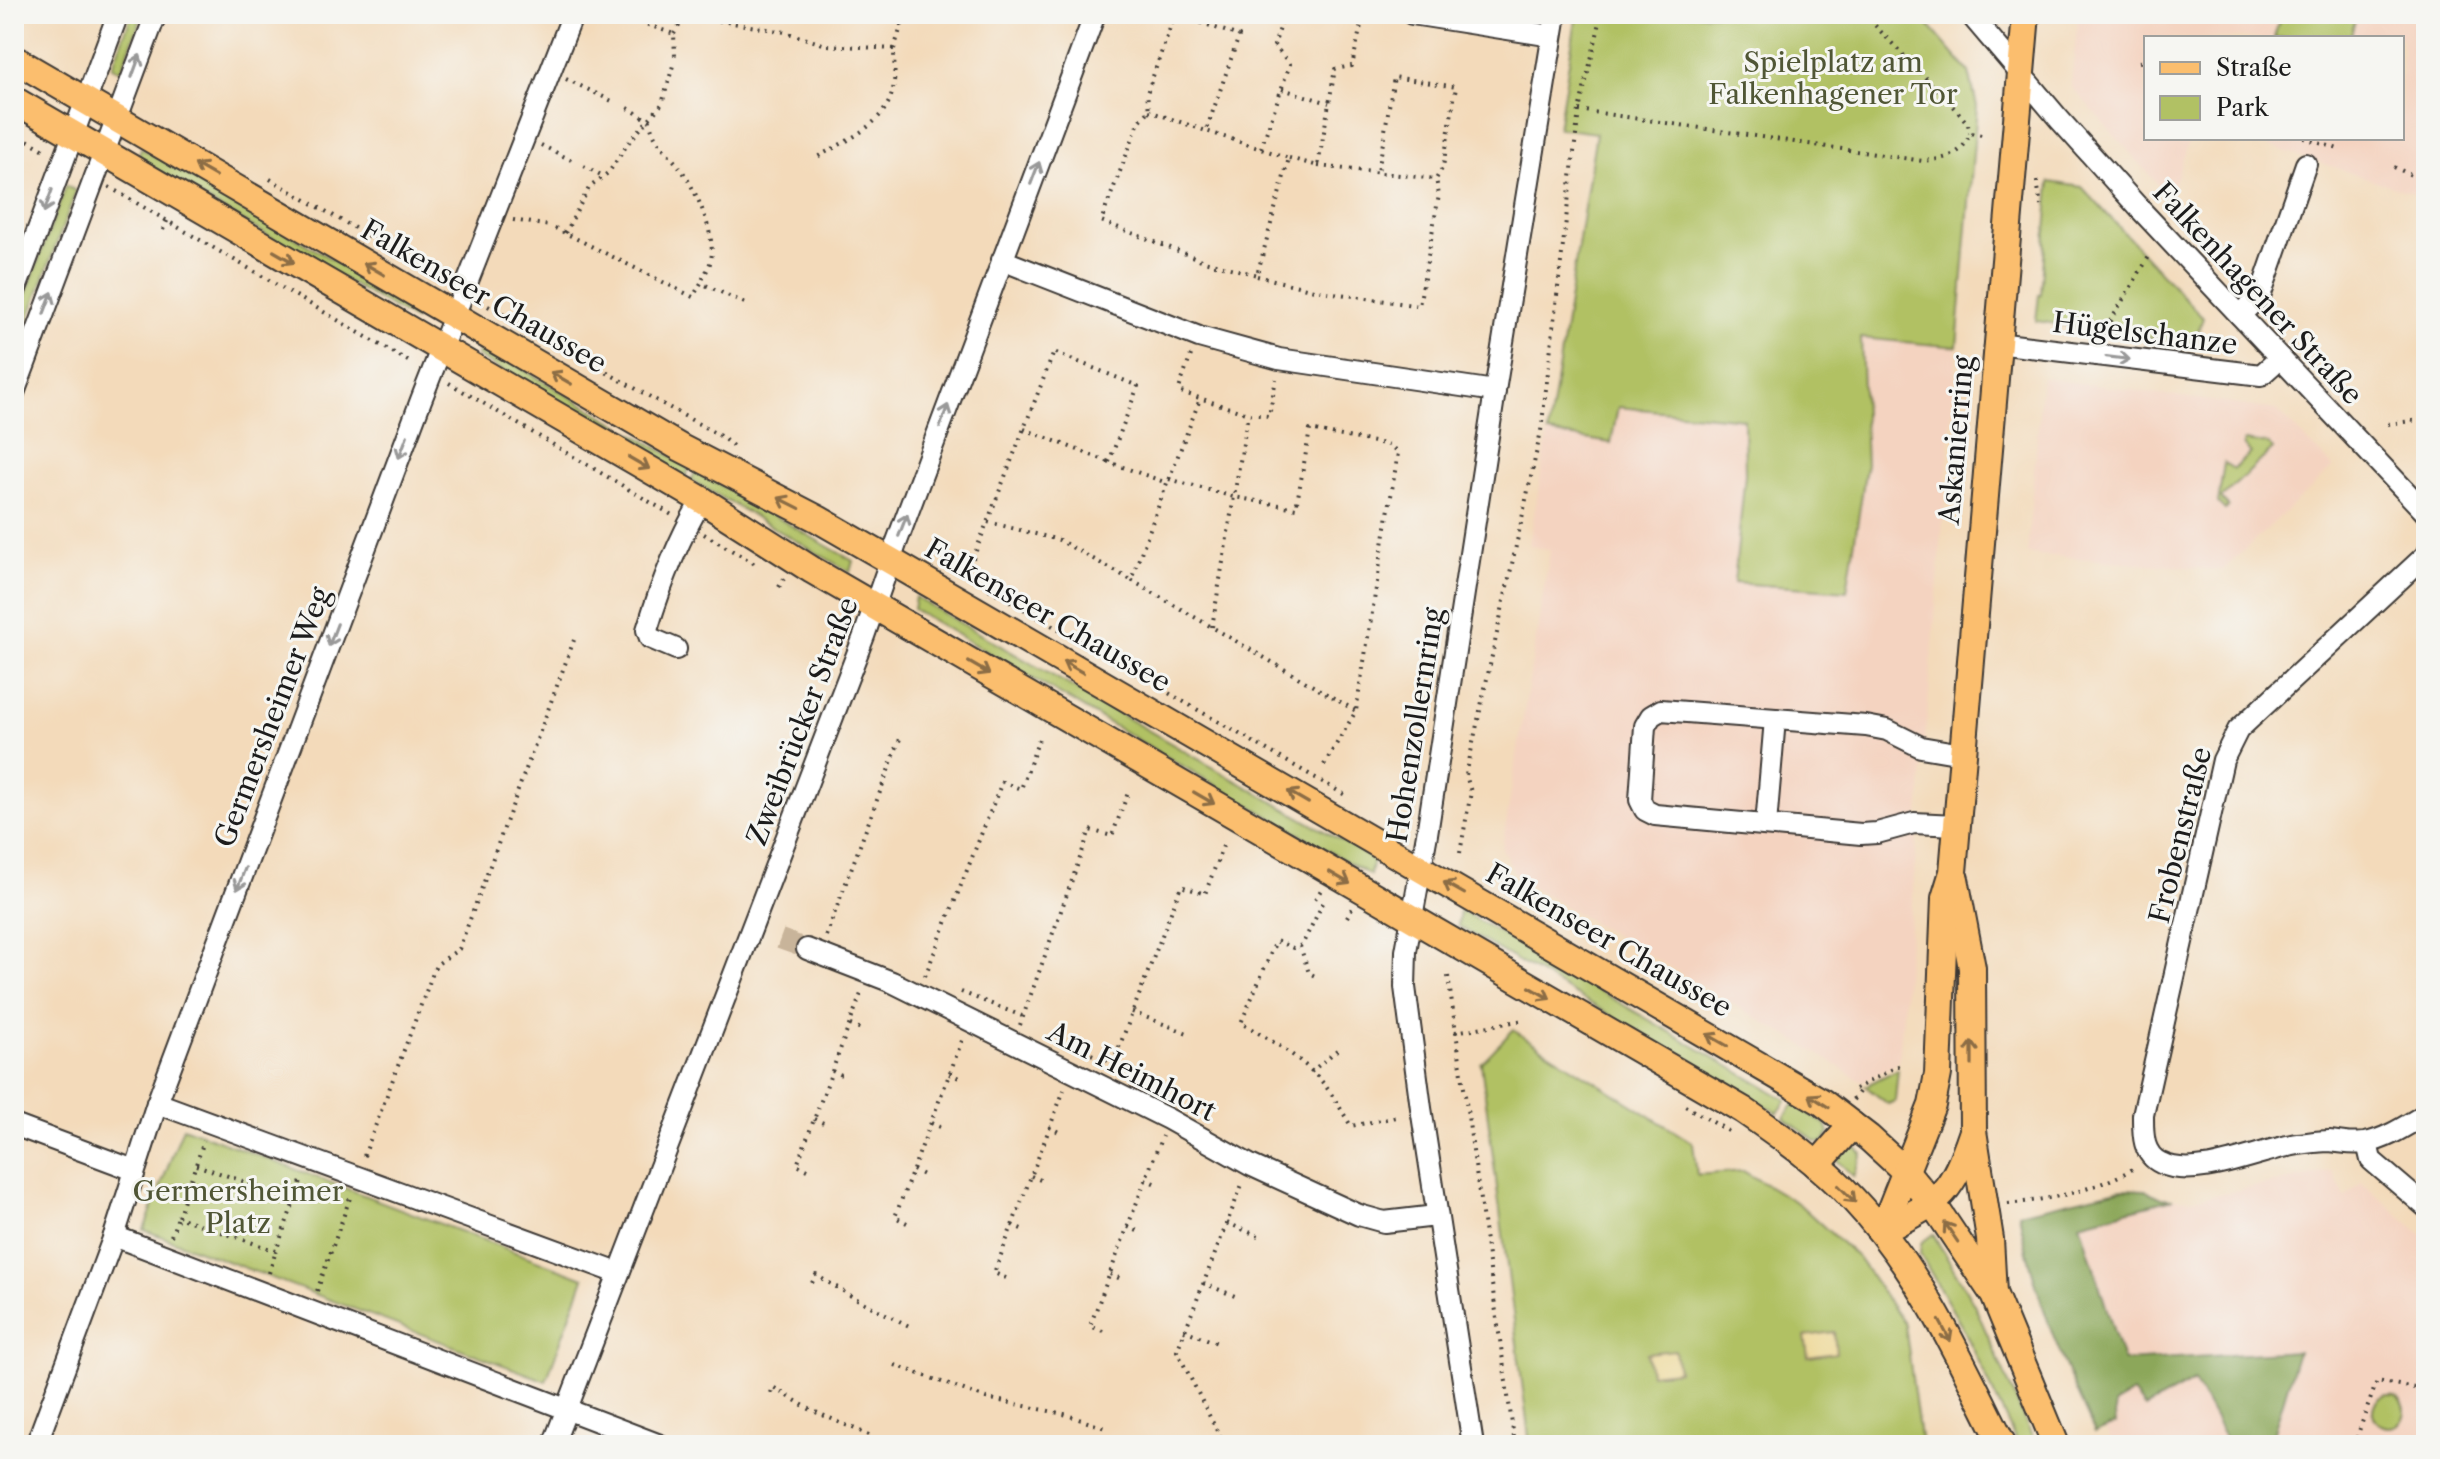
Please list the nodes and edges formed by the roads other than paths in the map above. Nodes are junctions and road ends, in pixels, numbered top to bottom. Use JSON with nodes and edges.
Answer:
{"nodes":[{"id":1,"x":118,"y":14,"type":"edge"},
{"id":2,"x":156,"y":14,"type":"edge"},
{"id":3,"x":573,"y":14,"type":"edge"},
{"id":4,"x":1095,"y":14,"type":"edge"},
{"id":5,"x":1412,"y":14,"type":"edge"},
{"id":6,"x":1556,"y":14,"type":"edge"},
{"id":7,"x":1970,"y":14,"type":"edge"},
{"id":8,"x":2026,"y":14,"type":"edge"},
{"id":9,"x":1552,"y":36,"type":"junction"},
{"id":10,"x":14,"y":59,"type":"edge"},
{"id":11,"x":2020,"y":74,"type":"junction"},
{"id":12,"x":14,"y":100,"type":"edge"},
{"id":13,"x":85,"y":100,"type":"junction"},
{"id":14,"x":116,"y":118,"type":"junction"},
{"id":15,"x":73,"y":134,"type":"junction"},
{"id":16,"x":104,"y":153,"type":"junction"},
{"id":17,"x":2306,"y":164,"type":"dead end"},
{"id":18,"x":1002,"y":260,"type":"junction"},
{"id":19,"x":14,"y":294,"type":"edge"},
{"id":20,"x":2240,"y":315,"type":"junction"},
{"id":21,"x":453,"y":316,"type":"junction"},
{"id":22,"x":1997,"y":343,"type":"junction"},
{"id":23,"x":441,"y":348,"type":"junction"},
{"id":24,"x":2280,"y":358,"type":"junction"},
{"id":25,"x":1495,"y":391,"type":"junction"},
{"id":26,"x":14,"y":393,"type":"edge"},
{"id":27,"x":702,"y":500,"type":"junction"},
{"id":28,"x":2426,"y":513,"type":"edge"},
{"id":29,"x":2426,"y":555,"type":"edge"},
{"id":30,"x":891,"y":561,"type":"junction"},
{"id":31,"x":875,"y":606,"type":"junction"},
{"id":32,"x":676,"y":649,"type":"dead end"},
{"id":33,"x":1775,"y":719,"type":"junction"},
{"id":34,"x":1962,"y":754,"type":"junction"},
{"id":35,"x":1766,"y":825,"type":"junction"},
{"id":36,"x":1956,"y":825,"type":"junction"},
{"id":37,"x":1421,"y":869,"type":"junction"},
{"id":38,"x":1953,"y":872,"type":"junction"},
{"id":39,"x":1412,"y":919,"type":"junction"},
{"id":40,"x":813,"y":952,"type":"tunnel mouth"},
{"id":41,"x":157,"y":1103,"type":"junction"},
{"id":42,"x":2426,"y":1114,"type":"edge"},
{"id":43,"x":14,"y":1125,"type":"edge"},
{"id":44,"x":1852,"y":1125,"type":"junction"},
{"id":45,"x":1973,"y":1131,"type":"junction"},
{"id":46,"x":2367,"y":1143,"type":"junction"},
{"id":47,"x":1817,"y":1165,"type":"junction"},
{"id":48,"x":134,"y":1170,"type":"junction"},
{"id":49,"x":1905,"y":1171,"type":"junction"},
{"id":50,"x":1933,"y":1204,"type":"junction"},
{"id":51,"x":2426,"y":1207,"type":"edge"},
{"id":52,"x":1436,"y":1216,"type":"junction"},
{"id":53,"x":1882,"y":1231,"type":"junction"},
{"id":54,"x":114,"y":1236,"type":"junction"},
{"id":55,"x":618,"y":1273,"type":"junction"},
{"id":56,"x":1994,"y":1295,"type":"junction"},
{"id":57,"x":566,"y":1409,"type":"junction"},
{"id":58,"x":36,"y":1445,"type":"edge"},
{"id":59,"x":553,"y":1445,"type":"edge"},
{"id":60,"x":660,"y":1445,"type":"edge"},
{"id":61,"x":1473,"y":1445,"type":"edge"},
{"id":62,"x":2003,"y":1445,"type":"edge"},
{"id":63,"x":2056,"y":1445,"type":"edge"}],
"edges":[{"from":1,"to":13,"type":"street"},
{"from":14,"to":2,"type":"street","one_way":true},
{"from":3,"to":21,"type":"street","name":"Germersheimer Weg"},
{"from":18,"to":4,"type":"street","name":"Zweibrücker Straße","one_way":true},
{"from":5,"to":9,"type":"street"},
{"from":6,"to":9,"type":"street","name":"Hohenzollernring"},
{"from":7,"to":11,"type":"street","name":"Falkenhagener Straße"},
{"from":8,"to":11,"type":"main road","name":"Askanierring"},
{"from":9,"to":25,"type":"street","name":"Hohenzollernring"},
{"from":10,"to":13,"type":"main road","name":"Falkenseer Chaussee"},
{"from":11,"to":20,"type":"street","name":"Falkenhagener Straße"},
{"from":11,"to":22,"type":"main road","name":"Askanierring"},
{"from":12,"to":15,"type":"main road"},
{"from":13,"to":14,"type":"main road","name":"Falkenseer Chaussee"},
{"from":13,"to":15,"type":"street"},
{"from":14,"to":16,"type":"street"},
{"from":21,"to":14,"type":"main road","name":"Falkenseer Chaussee","one_way":true},
{"from":15,"to":16,"type":"main road"},
{"from":15,"to":19,"type":"street","one_way":true},
{"from":16,"to":23,"type":"main road","one_way":true},
{"from":26,"to":16,"type":"street","one_way":true},
{"from":17,"to":20,"type":"street"},
{"from":18,"to":25,"type":"street"},
{"from":30,"to":18,"type":"street","name":"Zweibrücker Straße","one_way":true},
{"from":20,"to":24,"type":"street","name":"Falkenhagener Straße"},
{"from":21,"to":23,"type":"street","name":"Germersheimer Weg"},
{"from":30,"to":21,"type":"main road","name":"Falkenseer Chaussee","one_way":true},
{"from":22,"to":24,"type":"street","name":"Hügelschanze","one_way":true},
{"from":22,"to":34,"type":"main road","name":"Askanierring"},
{"from":23,"to":27,"type":"main road","one_way":true},
{"from":23,"to":41,"type":"street","name":"Germersheimer Weg","one_way":true},
{"from":24,"to":28,"type":"street","name":"Falkenhagener Straße"},
{"from":25,"to":37,"type":"street","name":"Hohenzollernring"},
{"from":27,"to":31,"type":"main road"},
{"from":27,"to":32,"type":"street"},
{"from":29,"to":46,"type":"street","name":"Frobenstraße"},
{"from":30,"to":31,"type":"street","name":"Zweibrücker Straße"},
{"from":37,"to":30,"type":"main road","name":"Falkenseer Chaussee","one_way":true},
{"from":31,"to":39,"type":"main road","one_way":true},
{"from":31,"to":55,"type":"street","name":"Zweibrücker Straße"},
{"from":33,"to":34,"type":"street"},
{"from":33,"to":35,"type":"street"},
{"from":33,"to":35,"type":"street"},
{"from":34,"to":36,"type":"main road","name":"Askanierring"},
{"from":35,"to":36,"type":"street"},
{"from":36,"to":38,"type":"main road","name":"Askanierring"},
{"from":37,"to":39,"type":"street","name":"Hohenzollernring"},
{"from":44,"to":37,"type":"main road","name":"Falkenseer Chaussee","one_way":true},
{"from":45,"to":38,"type":"main road","name":"Askanierring","one_way":true},
{"from":38,"to":49,"type":"main road","name":"Askanierring"},
{"from":39,"to":47,"type":"main road","one_way":true},
{"from":39,"to":52,"type":"street","name":"Hohenzollernring"},
{"from":40,"to":52,"type":"street","name":"Am Heimhort"},
{"from":41,"to":48,"type":"street","name":"Germersheimer Weg"},
{"from":41,"to":55,"type":"street"},
{"from":42,"to":46,"type":"street"},
{"from":43,"to":48,"type":"street"},
{"from":44,"to":47,"type":"main road"},
{"from":44,"to":49,"type":"main road","name":"Falkenseer Chaussee"},
{"from":45,"to":50,"type":"main road","name":"Askanierring"},
{"from":45,"to":56,"type":"main road","name":"Askanierring"},
{"from":46,"to":51,"type":"street"},
{"from":47,"to":53,"type":"main road","one_way":true},
{"from":48,"to":54,"type":"street","name":"Germersheimer Weg"},
{"from":49,"to":50,"type":"main road","name":"Falkenseer Chaussee"},
{"from":49,"to":53,"type":"main road","name":"Askanierring"},
{"from":50,"to":53,"type":"main road"},
{"from":56,"to":50,"type":"main road","name":"Falkenseer Chaussee","one_way":true},
{"from":52,"to":61,"type":"street","name":"Hohenzollernring"},
{"from":53,"to":62,"type":"main road","one_way":true},
{"from":54,"to":57,"type":"street"},
{"from":54,"to":58,"type":"street","name":"Germersheimer Weg"},
{"from":55,"to":57,"type":"street","name":"Zweibrücker Straße"},
{"from":56,"to":63,"type":"main road"},
{"from":57,"to":59,"type":"street","name":"Zweibrücker Straße"},
{"from":57,"to":60,"type":"street"}]}
